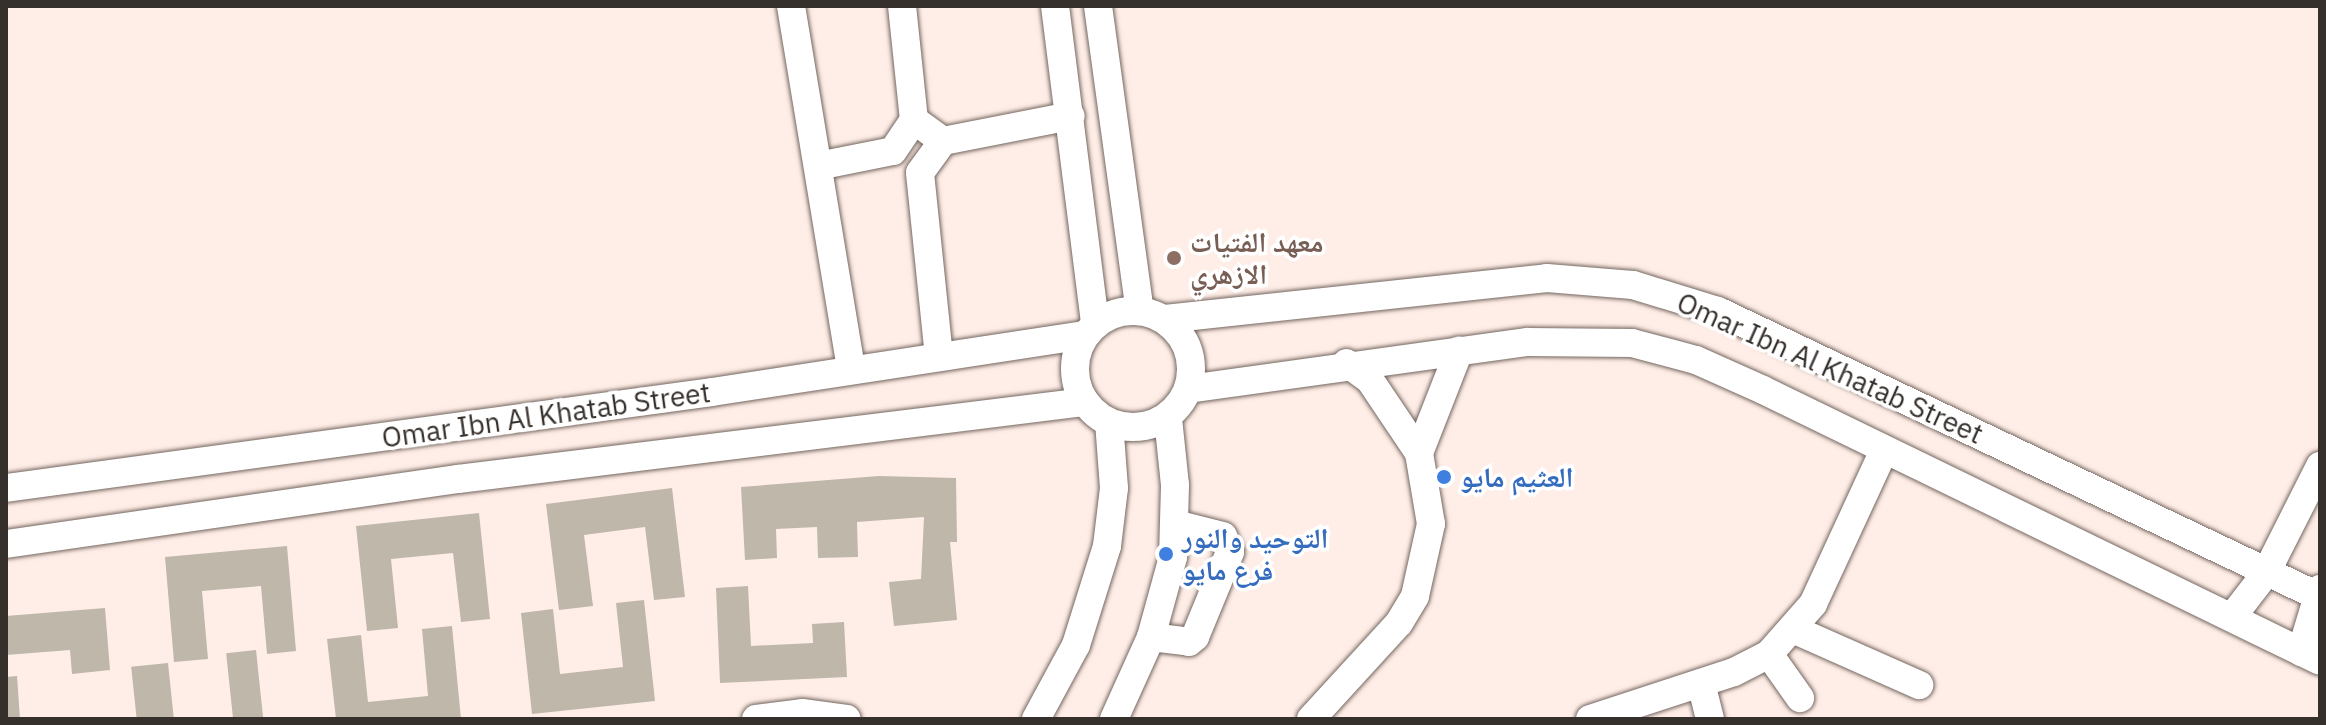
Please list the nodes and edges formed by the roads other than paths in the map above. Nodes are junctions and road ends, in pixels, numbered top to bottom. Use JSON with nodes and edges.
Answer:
{"nodes":[{"id":1,"x":791,"y":6,"type":"edge"},
{"id":2,"x":902,"y":6,"type":"edge"},
{"id":3,"x":1055,"y":6,"type":"edge"},
{"id":4,"x":1098,"y":6,"type":"edge"},
{"id":5,"x":1071,"y":116,"type":"junction"},
{"id":6,"x":914,"y":120,"type":"junction"},
{"id":7,"x":943,"y":141,"type":"junction"},
{"id":8,"x":893,"y":151,"type":"junction"},
{"id":9,"x":818,"y":166,"type":"junction"},
{"id":10,"x":920,"y":173,"type":"junction"},
{"id":11,"x":1153,"y":315,"type":"junction"},
{"id":12,"x":1091,"y":329,"type":"junction"},
{"id":13,"x":1459,"y":351,"type":"junction"},
{"id":14,"x":939,"y":357,"type":"junction"},
{"id":15,"x":1347,"y":363,"type":"junction"},
{"id":16,"x":851,"y":370,"type":"junction"},
{"id":17,"x":1188,"y":389,"type":"junction"},
{"id":18,"x":1085,"y":402,"type":"junction"},
{"id":19,"x":1168,"y":418,"type":"junction"},
{"id":20,"x":1109,"y":422,"type":"junction"},
{"id":21,"x":1884,"y":450,"type":"junction"},
{"id":22,"x":1419,"y":453,"type":"junction"},
{"id":23,"x":2320,"y":466,"type":"edge"},
{"id":24,"x":6,"y":488,"type":"edge"},
{"id":25,"x":1175,"y":524,"type":"junction"},
{"id":26,"x":6,"y":544,"type":"edge"},
{"id":27,"x":2266,"y":573,"type":"junction"},
{"id":28,"x":2319,"y":594,"type":"edge"},
{"id":29,"x":2232,"y":617,"type":"junction"},
{"id":30,"x":1795,"y":630,"type":"junction"},
{"id":31,"x":1151,"y":637,"type":"junction"},
{"id":32,"x":1769,"y":654,"type":"junction"},
{"id":33,"x":2310,"y":657,"type":"edge"},
{"id":34,"x":1701,"y":683,"type":"junction"},
{"id":35,"x":1919,"y":685,"type":"dead end"},
{"id":36,"x":1800,"y":698,"type":"dead end"},
{"id":37,"x":756,"y":719,"type":"edge"},
{"id":38,"x":847,"y":719,"type":"edge"},
{"id":39,"x":1036,"y":719,"type":"edge"},
{"id":40,"x":1114,"y":719,"type":"edge"},
{"id":41,"x":1311,"y":719,"type":"edge"},
{"id":42,"x":1590,"y":719,"type":"edge"},
{"id":43,"x":1710,"y":719,"type":"edge"}],
"edges":[{"from":1,"to":9,"type":"street"},
{"from":2,"to":6,"type":"street"},
{"from":3,"to":5,"type":"street"},
{"from":4,"to":11,"type":"street"},
{"from":5,"to":7,"type":"street"},
{"from":5,"to":12,"type":"street"},
{"from":6,"to":7,"type":"street"},
{"from":6,"to":8,"type":"street"},
{"from":7,"to":10,"type":"street"},
{"from":8,"to":9,"type":"street"},
{"from":8,"to":10,"type":"street"},
{"from":9,"to":16,"type":"street"},
{"from":10,"to":14,"type":"street"},
{"from":11,"to":12,"type":"street"},
{"from":11,"to":17,"type":"street"},
{"from":11,"to":27,"type":"street","name":"Omar Ibn Al Khatab Street"},
{"from":12,"to":14,"type":"street","name":"Omar Ibn Al Khatab Street"},
{"from":12,"to":18,"type":"street"},
{"from":13,"to":15,"type":"street","name":"Omar Ibn Al Khatab Street"},
{"from":13,"to":21,"type":"street","name":"Omar Ibn Al Khatab Street"},
{"from":13,"to":22,"type":"street"},
{"from":14,"to":16,"type":"street","name":"Omar Ibn Al Khatab Street"},
{"from":15,"to":17,"type":"street","name":"Omar Ibn Al Khatab Street"},
{"from":15,"to":22,"type":"street"},
{"from":16,"to":24,"type":"street","name":"Omar Ibn Al Khatab Street"},
{"from":17,"to":19,"type":"street"},
{"from":18,"to":20,"type":"street"},
{"from":18,"to":26,"type":"street","name":"Omar Ibn Al Khatab Street"},
{"from":19,"to":20,"type":"street"},
{"from":19,"to":25,"type":"street"},
{"from":20,"to":39,"type":"street"},
{"from":21,"to":29,"type":"street","name":"Omar Ibn Al Khatab Street"},
{"from":21,"to":30,"type":"street"},
{"from":22,"to":41,"type":"street"},
{"from":23,"to":27,"type":"street"},
{"from":25,"to":31,"type":"street"},
{"from":25,"to":31,"type":"street"},
{"from":27,"to":28,"type":"street","name":"Omar Ibn Al Khatab Street"},
{"from":27,"to":29,"type":"street"},
{"from":28,"to":33,"type":"street"},
{"from":29,"to":33,"type":"street","name":"Omar Ibn Al Khatab Street"},
{"from":30,"to":32,"type":"street"},
{"from":30,"to":35,"type":"street"},
{"from":31,"to":40,"type":"street"},
{"from":32,"to":34,"type":"street"},
{"from":32,"to":36,"type":"street"},
{"from":34,"to":42,"type":"street"},
{"from":34,"to":43,"type":"street"},
{"from":37,"to":38,"type":"street"}]}
